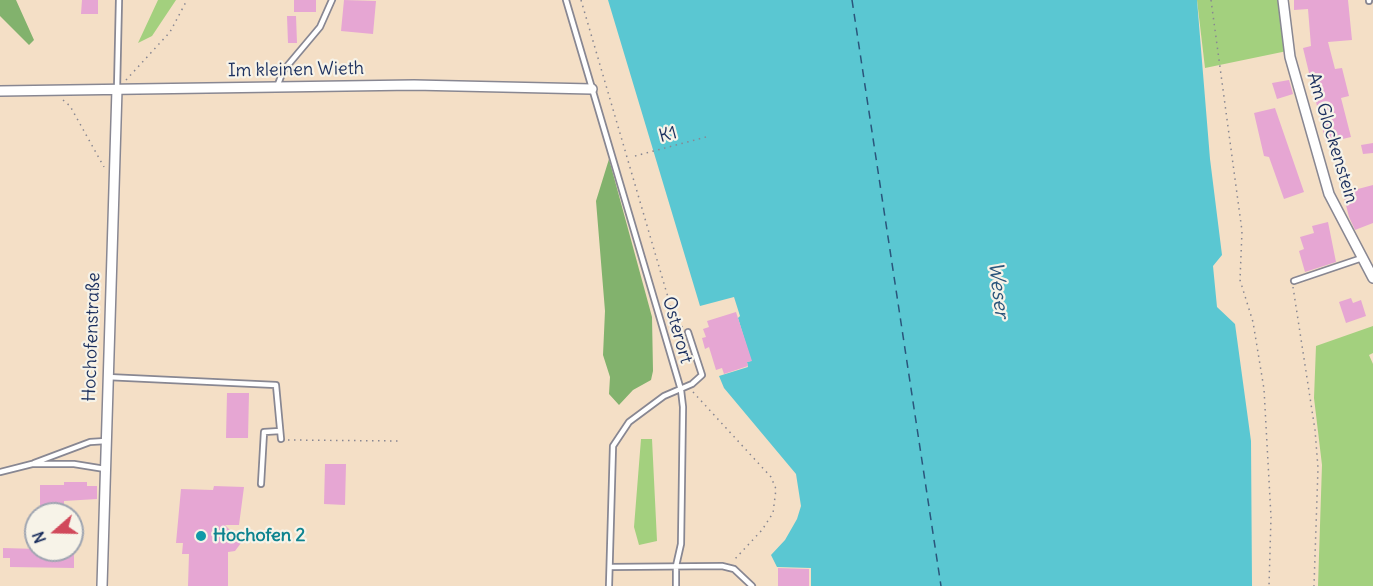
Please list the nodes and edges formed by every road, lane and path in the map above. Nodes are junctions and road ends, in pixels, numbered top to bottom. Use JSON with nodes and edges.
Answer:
{"nodes":[{"id":1,"x":119,"y":0,"type":"edge"},
{"id":2,"x":187,"y":0,"type":"edge"},
{"id":3,"x":332,"y":0,"type":"edge"},
{"id":4,"x":566,"y":0,"type":"edge"},
{"id":5,"x":581,"y":0,"type":"edge"},
{"id":6,"x":1210,"y":0,"type":"edge"},
{"id":7,"x":1283,"y":0,"type":"edge"},
{"id":8,"x":277,"y":87,"type":"junction"},
{"id":9,"x":117,"y":89,"type":"junction"},
{"id":10,"x":592,"y":89,"type":"junction"},
{"id":11,"x":0,"y":91,"type":"edge"},
{"id":12,"x":62,"y":99,"type":"dead end"},
{"id":13,"x":706,"y":137,"type":"dead end"},
{"id":14,"x":635,"y":156,"type":"dead end"},
{"id":15,"x":115,"y":182,"type":"junction"},
{"id":16,"x":1362,"y":258,"type":"junction"},
{"id":17,"x":1373,"y":278,"type":"edge"},
{"id":18,"x":1294,"y":281,"type":"joint"},
{"id":19,"x":688,"y":332,"type":"joint"},
{"id":20,"x":107,"y":377,"type":"junction"},
{"id":21,"x":681,"y":390,"type":"junction"},
{"id":22,"x":280,"y":431,"type":"junction"},
{"id":23,"x":281,"y":440,"type":"joint"},
{"id":24,"x":106,"y":441,"type":"junction"},
{"id":25,"x":400,"y":441,"type":"dead end"},
{"id":26,"x":32,"y":464,"type":"junction"},
{"id":27,"x":105,"y":470,"type":"junction"},
{"id":28,"x":0,"y":472,"type":"edge"},
{"id":29,"x":261,"y":484,"type":"dead end"},
{"id":30,"x":676,"y":566,"type":"junction"},
{"id":31,"x":610,"y":567,"type":"junction"},
{"id":32,"x":727,"y":567,"type":"junction"},
{"id":33,"x":102,"y":586,"type":"edge"},
{"id":34,"x":609,"y":586,"type":"edge"},
{"id":35,"x":676,"y":586,"type":"edge"},
{"id":36,"x":752,"y":586,"type":"edge"},
{"id":37,"x":1269,"y":586,"type":"edge"},
{"id":38,"x":1314,"y":586,"type":"edge"}],
"edges":[{"from":1,"to":9,"type":"lane"},
{"from":2,"to":9,"type":"path"},
{"from":3,"to":8,"type":"lane"},
{"from":4,"to":10,"type":"lane","name":"Osterort"},
{"from":5,"to":19,"type":"path"},
{"from":6,"to":37,"type":"path"},
{"from":7,"to":16,"type":"street","name":"Am Glockenstein"},
{"from":8,"to":9,"type":"street","name":"Im kleinen Wieth"},
{"from":8,"to":10,"type":"street","name":"Im kleinen Wieth"},
{"from":9,"to":11,"type":"street","name":"Im kleinen Wieth"},
{"from":9,"to":15,"type":"street","name":"Hochofenstraße"},
{"from":10,"to":21,"type":"lane","name":"Osterort"},
{"from":12,"to":15,"type":"path"},
{"from":13,"to":14,"type":"path","name":"K1"},
{"from":15,"to":20,"type":"street","name":"Hochofenstraße"},
{"from":16,"to":17,"type":"street","name":"Am Glockenstein"},
{"from":16,"to":18,"type":"lane"},
{"from":18,"to":38,"type":"path"},
{"from":19,"to":21,"type":"lane"},
{"from":20,"to":22,"type":"lane"},
{"from":20,"to":24,"type":"street","name":"Hochofenstraße"},
{"from":21,"to":30,"type":"lane","name":"Osterort"},
{"from":21,"to":31,"type":"lane"},
{"from":21,"to":32,"type":"path"},
{"from":22,"to":23,"type":"lane"},
{"from":22,"to":29,"type":"lane"},
{"from":23,"to":25,"type":"path"},
{"from":24,"to":26,"type":"lane"},
{"from":24,"to":27,"type":"street","name":"Hochofenstraße"},
{"from":26,"to":27,"type":"lane"},
{"from":26,"to":28,"type":"lane"},
{"from":27,"to":33,"type":"street","name":"Hochofenstraße"},
{"from":30,"to":31,"type":"lane"},
{"from":30,"to":32,"type":"lane"},
{"from":30,"to":35,"type":"lane","name":"Osterort"},
{"from":31,"to":34,"type":"lane"},
{"from":32,"to":36,"type":"lane"}]}
